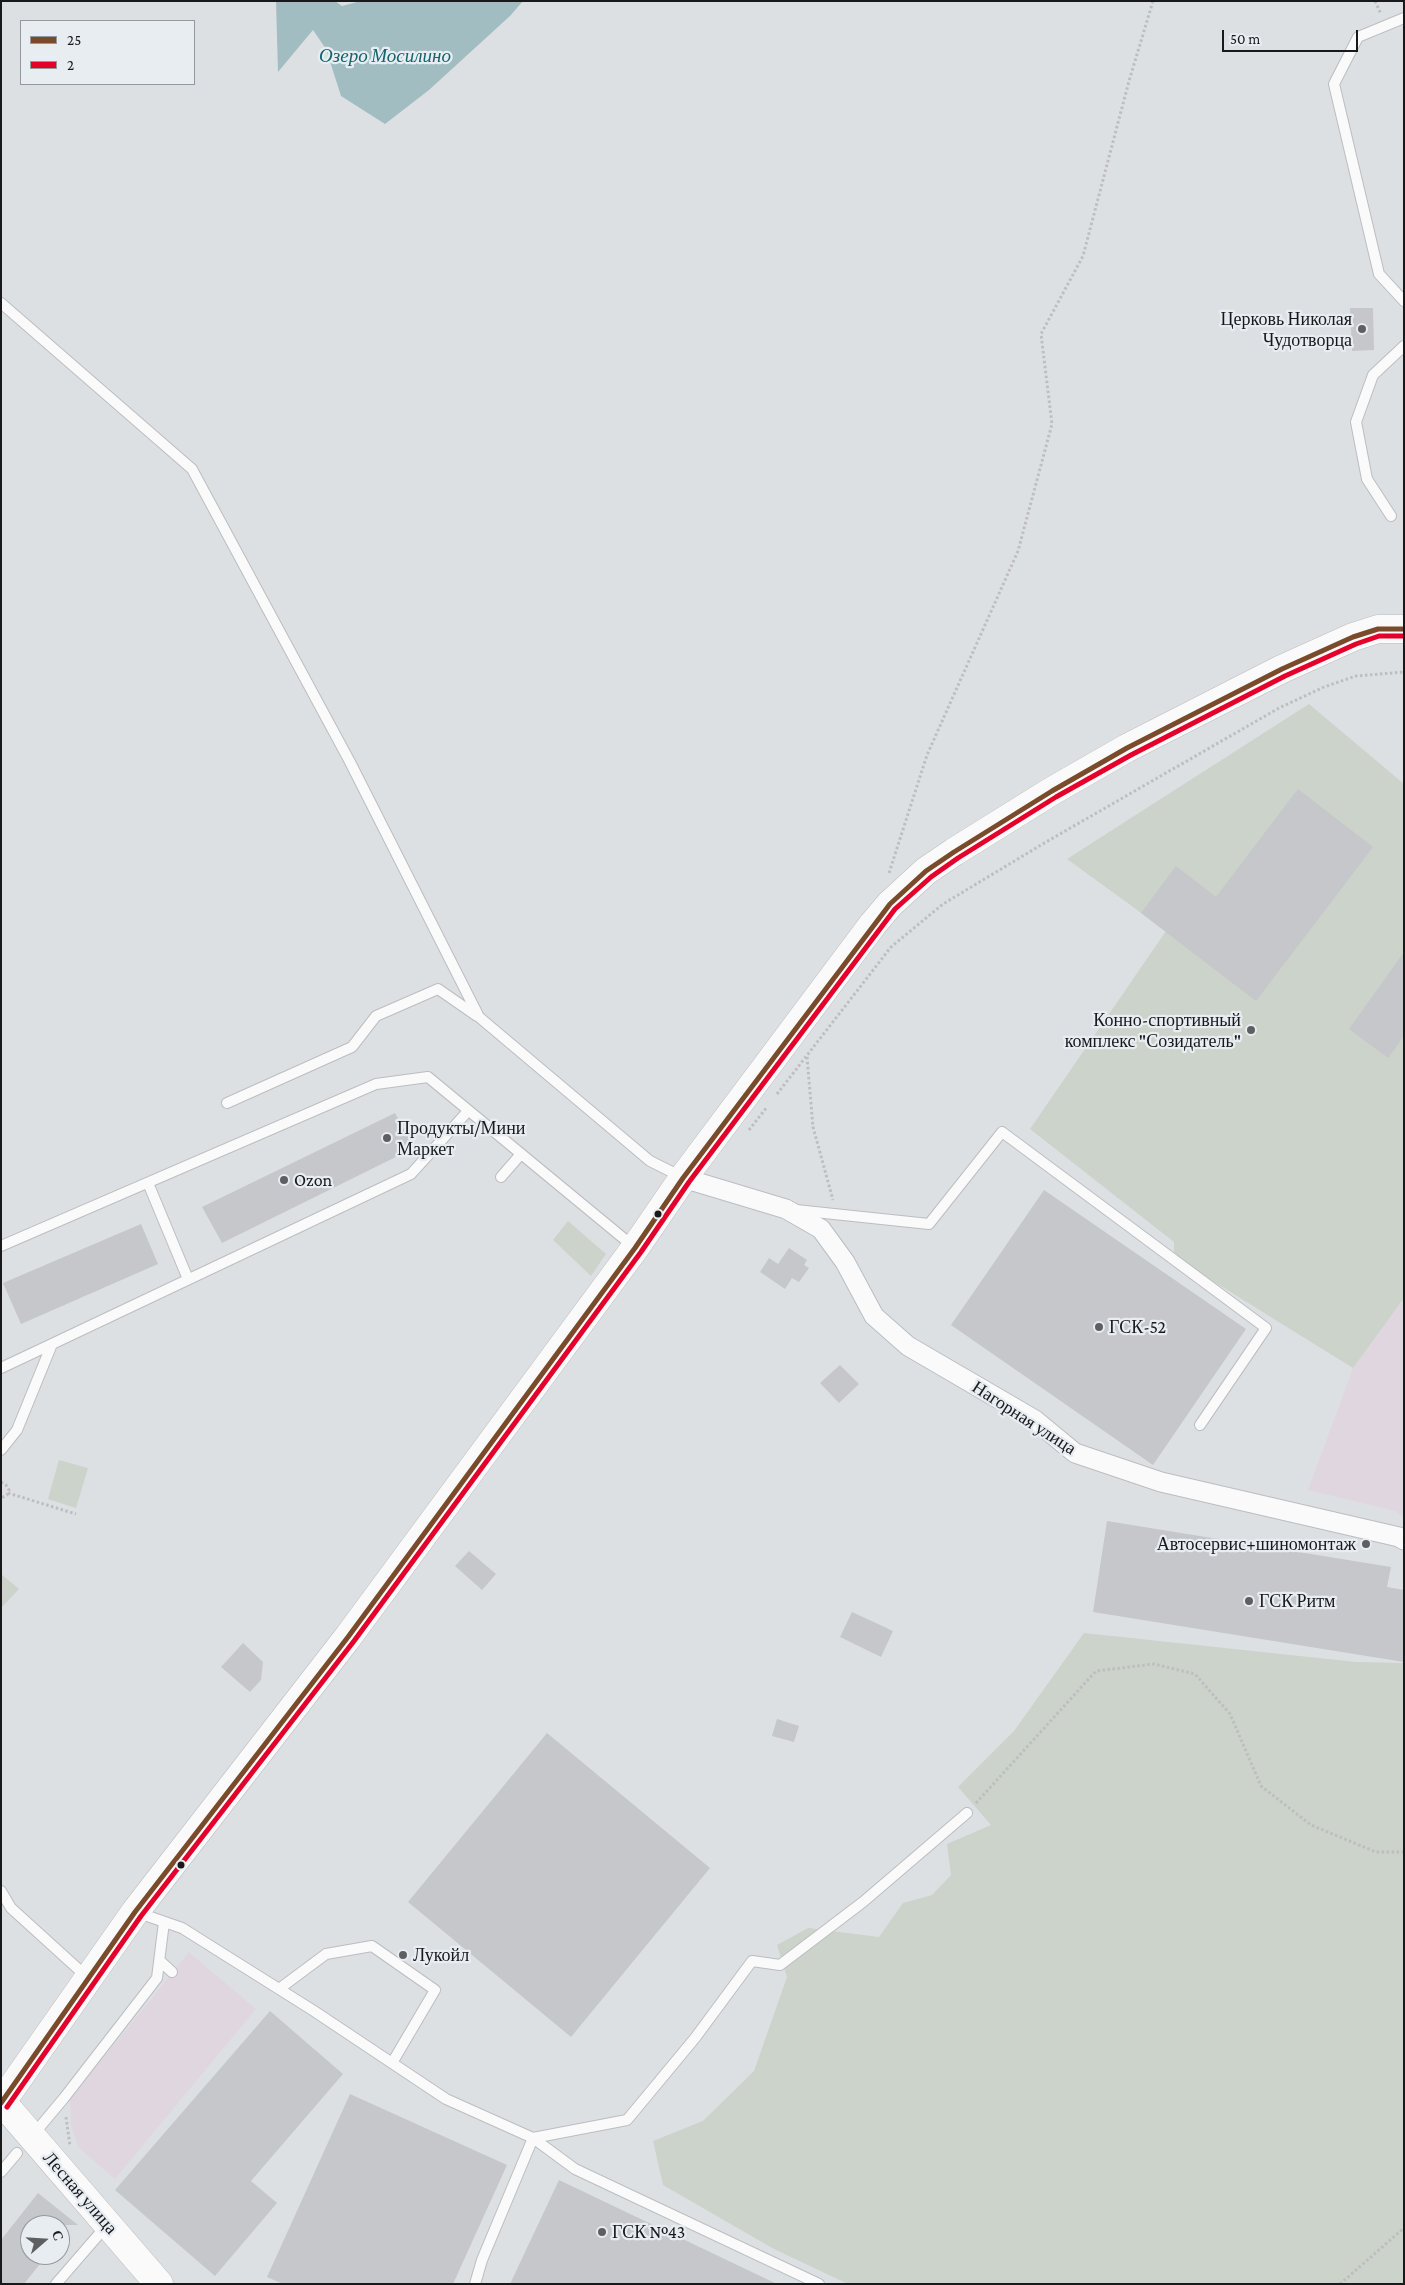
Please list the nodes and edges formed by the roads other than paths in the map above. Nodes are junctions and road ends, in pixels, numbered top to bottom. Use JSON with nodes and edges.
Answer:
{"nodes":[{"id":1,"x":1404,"y":18,"type":"edge"},
{"id":2,"x":1404,"y":301,"type":"edge"},
{"id":3,"x":1,"y":303,"type":"edge"},
{"id":4,"x":1404,"y":346,"type":"edge"},
{"id":5,"x":1391,"y":516,"type":"dead end"},
{"id":6,"x":1404,"y":629,"type":"edge"},
{"id":7,"x":479,"y":1018,"type":"junction"},
{"id":8,"x":227,"y":1103,"type":"dead end"},
{"id":9,"x":468,"y":1111,"type":"junction"},
{"id":10,"x":521,"y":1154,"type":"junction"},
{"id":11,"x":501,"y":1176,"type":"dead end"},
{"id":12,"x":683,"y":1178,"type":"junction"},
{"id":13,"x":148,"y":1183,"type":"junction"},
{"id":14,"x":786,"y":1209,"type":"junction"},
{"id":15,"x":1,"y":1246,"type":"edge"},
{"id":16,"x":635,"y":1248,"type":"junction"},
{"id":17,"x":188,"y":1279,"type":"junction"},
{"id":18,"x":52,"y":1344,"type":"junction"},
{"id":19,"x":1,"y":1368,"type":"edge"},
{"id":20,"x":1200,"y":1425,"type":"dead end"},
{"id":21,"x":1,"y":1450,"type":"edge"},
{"id":22,"x":1404,"y":1540,"type":"edge"},
{"id":23,"x":967,"y":1813,"type":"road end"},
{"id":24,"x":1,"y":1891,"type":"edge"},
{"id":25,"x":135,"y":1912,"type":"junction"},
{"id":26,"x":164,"y":1922,"type":"junction"},
{"id":27,"x":160,"y":1962,"type":"junction"},
{"id":28,"x":172,"y":1972,"type":"dead end"},
{"id":29,"x":87,"y":1978,"type":"junction"},
{"id":30,"x":280,"y":1989,"type":"junction"},
{"id":31,"x":392,"y":2063,"type":"junction"},
{"id":32,"x":1,"y":2102,"type":"edge"},
{"id":33,"x":533,"y":2138,"type":"junction"},
{"id":34,"x":24,"y":2145,"type":"junction"},
{"id":35,"x":1,"y":2172,"type":"edge"},
{"id":36,"x":108,"y":2224,"type":"junction"},
{"id":37,"x":56,"y":2284,"type":"edge"},
{"id":38,"x":159,"y":2284,"type":"edge"},
{"id":39,"x":475,"y":2284,"type":"edge"},
{"id":40,"x":819,"y":2284,"type":"edge"}],
"edges":[{"from":1,"to":2,"type":"lane"},
{"from":3,"to":7,"type":"lane"},
{"from":4,"to":5,"type":"lane"},
{"from":6,"to":12,"type":"street"},
{"from":7,"to":8,"type":"lane"},
{"from":7,"to":12,"type":"lane"},
{"from":9,"to":10,"type":"lane"},
{"from":9,"to":13,"type":"lane"},
{"from":9,"to":17,"type":"lane"},
{"from":10,"to":11,"type":"lane"},
{"from":10,"to":16,"type":"lane"},
{"from":12,"to":14,"type":"street","name":"Нагорная улица"},
{"from":12,"to":16,"type":"street"},
{"from":13,"to":15,"type":"lane"},
{"from":13,"to":17,"type":"lane"},
{"from":14,"to":20,"type":"lane"},
{"from":14,"to":22,"type":"street","name":"Нагорная улица"},
{"from":16,"to":25,"type":"street"},
{"from":17,"to":18,"type":"lane"},
{"from":18,"to":19,"type":"lane"},
{"from":18,"to":21,"type":"lane"},
{"from":23,"to":33,"type":"lane"},
{"from":24,"to":29,"type":"lane"},
{"from":25,"to":26,"type":"lane"},
{"from":25,"to":29,"type":"street"},
{"from":26,"to":27,"type":"lane"},
{"from":26,"to":30,"type":"lane"},
{"from":27,"to":28,"type":"lane"},
{"from":27,"to":34,"type":"lane"},
{"from":29,"to":32,"type":"street"},
{"from":30,"to":31,"type":"lane"},
{"from":30,"to":31,"type":"lane"},
{"from":31,"to":33,"type":"lane"},
{"from":32,"to":34,"type":"street","name":"Лесная улица"},
{"from":33,"to":39,"type":"lane"},
{"from":33,"to":40,"type":"lane"},
{"from":34,"to":35,"type":"lane"},
{"from":34,"to":36,"type":"street","name":"Лесная улица"},
{"from":36,"to":37,"type":"lane"},
{"from":36,"to":38,"type":"street","name":"Лесная улица"}]}
